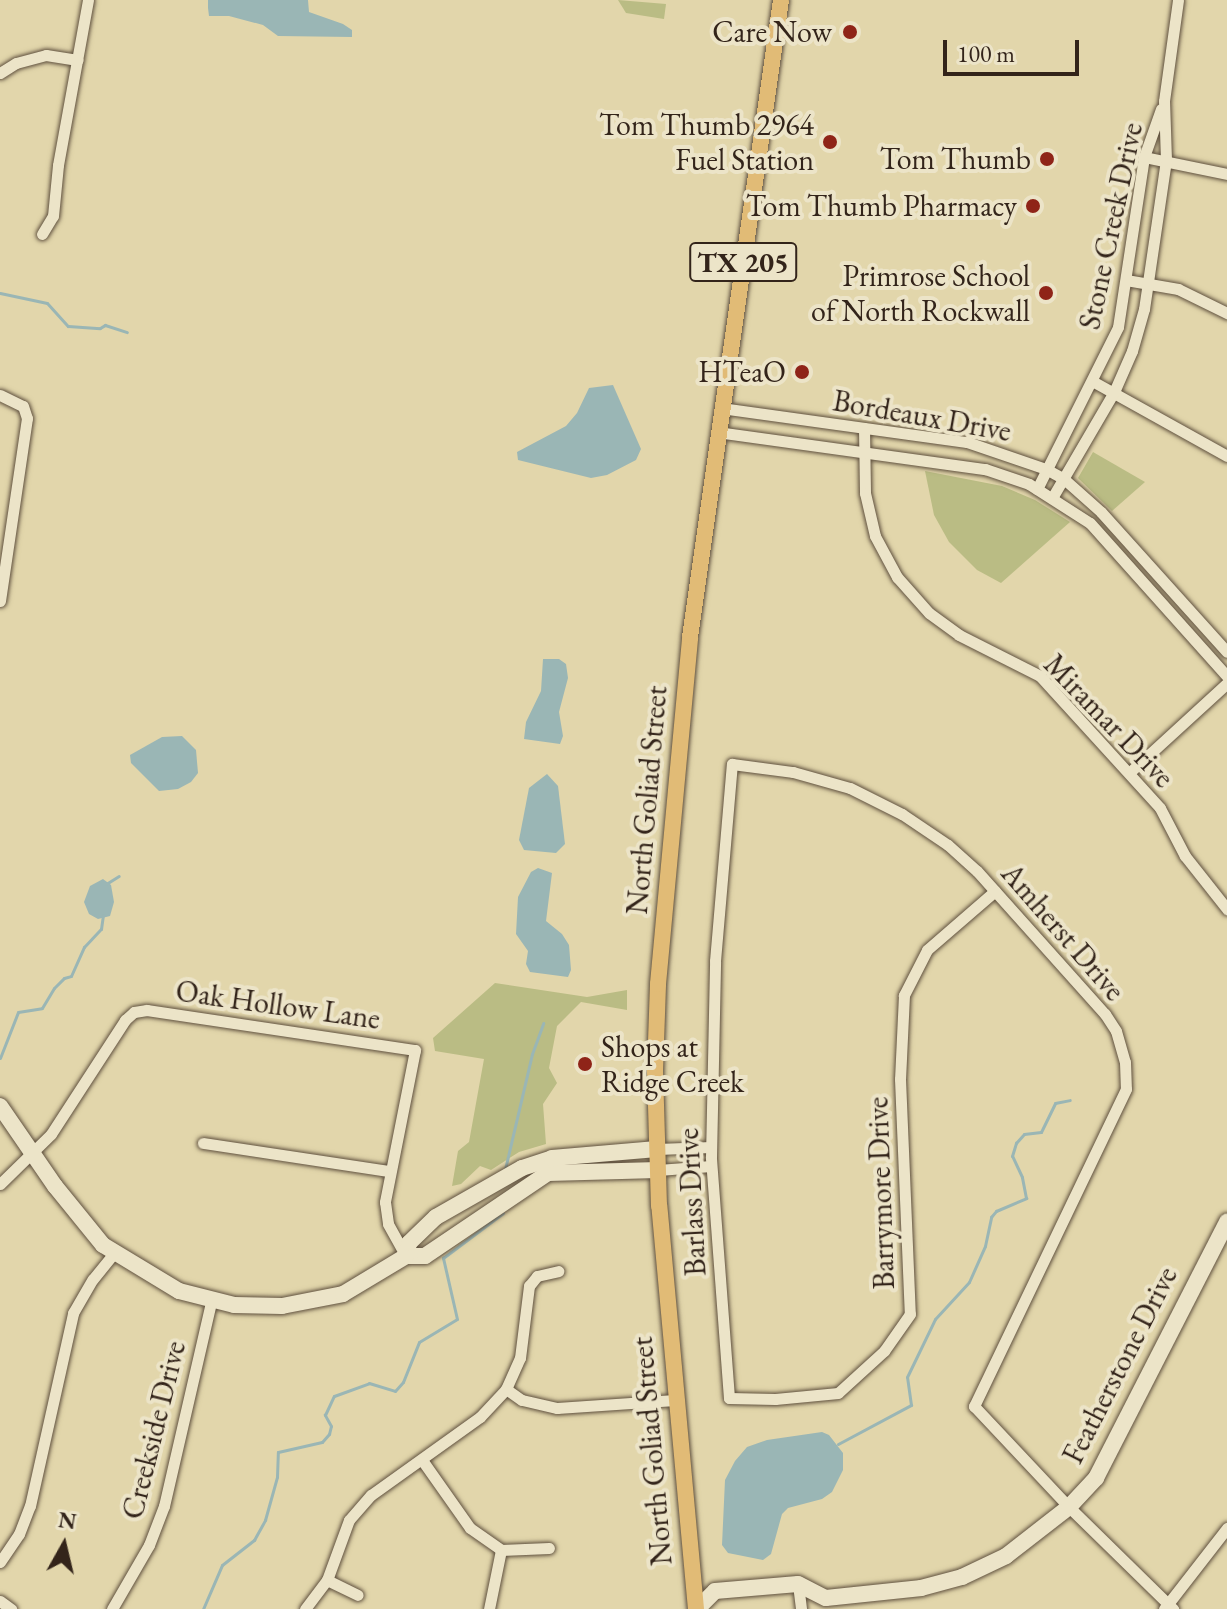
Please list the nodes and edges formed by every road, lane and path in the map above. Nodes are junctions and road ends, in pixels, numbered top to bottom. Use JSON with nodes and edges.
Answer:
{"nodes":[{"id":1,"x":88,"y":0,"type":"edge"},
{"id":2,"x":781,"y":0,"type":"edge"},
{"id":3,"x":1178,"y":0,"type":"edge"},
{"id":4,"x":78,"y":60,"type":"junction"},
{"id":5,"x":0,"y":73,"type":"edge"},
{"id":6,"x":1164,"y":101,"type":"junction"},
{"id":7,"x":1144,"y":157,"type":"junction"},
{"id":8,"x":1166,"y":160,"type":"junction"},
{"id":9,"x":1227,"y":174,"type":"edge"},
{"id":10,"x":42,"y":234,"type":"dead end"},
{"id":11,"x":1126,"y":280,"type":"junction"},
{"id":12,"x":1148,"y":283,"type":"junction"},
{"id":13,"x":1227,"y":313,"type":"edge"},
{"id":14,"x":1094,"y":382,"type":"junction"},
{"id":15,"x":1114,"y":392,"type":"junction"},
{"id":16,"x":0,"y":395,"type":"edge"},
{"id":17,"x":721,"y":408,"type":"junction"},
{"id":18,"x":864,"y":428,"type":"junction"},
{"id":19,"x":717,"y":432,"type":"junction"},
{"id":20,"x":863,"y":452,"type":"junction"},
{"id":21,"x":1227,"y":456,"type":"edge"},
{"id":22,"x":1046,"y":469,"type":"junction"},
{"id":23,"x":1064,"y":479,"type":"junction"},
{"id":24,"x":1037,"y":489,"type":"junction"},
{"id":25,"x":1052,"y":498,"type":"junction"},
{"id":26,"x":1163,"y":582,"type":"junction"},
{"id":27,"x":1151,"y":592,"type":"junction"},
{"id":28,"x":0,"y":601,"type":"edge"},
{"id":29,"x":1227,"y":652,"type":"edge"},
{"id":30,"x":1227,"y":676,"type":"edge"},
{"id":31,"x":1227,"y":683,"type":"edge"},
{"id":32,"x":732,"y":764,"type":"joint"},
{"id":33,"x":1130,"y":772,"type":"junction"},
{"id":34,"x":995,"y":891,"type":"junction"},
{"id":35,"x":1227,"y":909,"type":"edge"},
{"id":36,"x":0,"y":1106,"type":"edge"},
{"id":37,"x":203,"y":1143,"type":"dead end"},
{"id":38,"x":711,"y":1147,"type":"junction"},
{"id":39,"x":657,"y":1149,"type":"junction"},
{"id":40,"x":31,"y":1152,"type":"junction"},
{"id":41,"x":572,"y":1163,"type":"junction"},
{"id":42,"x":711,"y":1166,"type":"junction"},
{"id":43,"x":658,"y":1170,"type":"junction"},
{"id":44,"x":388,"y":1171,"type":"junction"},
{"id":45,"x":0,"y":1184,"type":"edge"},
{"id":46,"x":1226,"y":1225,"type":"edge"},
{"id":47,"x":114,"y":1253,"type":"junction"},
{"id":48,"x":406,"y":1256,"type":"junction"},
{"id":49,"x":558,"y":1271,"type":"dead end"},
{"id":50,"x":211,"y":1302,"type":"junction"},
{"id":51,"x":506,"y":1389,"type":"junction"},
{"id":52,"x":729,"y":1398,"type":"joint"},
{"id":53,"x":675,"y":1400,"type":"junction"},
{"id":54,"x":422,"y":1460,"type":"junction"},
{"id":55,"x":1069,"y":1507,"type":"junction"},
{"id":56,"x":1227,"y":1528,"type":"edge"},
{"id":57,"x":549,"y":1548,"type":"dead end"},
{"id":58,"x":501,"y":1550,"type":"junction"},
{"id":59,"x":0,"y":1562,"type":"edge"},
{"id":60,"x":327,"y":1580,"type":"junction"},
{"id":61,"x":798,"y":1584,"type":"junction"},
{"id":62,"x":358,"y":1595,"type":"dead end"},
{"id":63,"x":826,"y":1598,"type":"junction"},
{"id":64,"x":0,"y":1601,"type":"edge"},
{"id":65,"x":1168,"y":1607,"type":"edge"},
{"id":66,"x":11,"y":1609,"type":"edge"},
{"id":67,"x":112,"y":1609,"type":"edge"},
{"id":68,"x":305,"y":1609,"type":"edge"},
{"id":69,"x":489,"y":1609,"type":"edge"},
{"id":70,"x":696,"y":1609,"type":"edge"},
{"id":71,"x":801,"y":1609,"type":"edge"},
{"id":72,"x":811,"y":1609,"type":"edge"}],
"edges":[{"from":1,"to":4,"type":"street"},
{"from":2,"to":17,"type":"main road","name":"North Goliad Street","number":"TX 205"},
{"from":3,"to":6,"type":"street","name":"Stone Creek Drive"},
{"from":4,"to":5,"type":"street"},
{"from":4,"to":10,"type":"street"},
{"from":6,"to":7,"type":"street","name":"Stone Creek Drive"},
{"from":6,"to":8,"type":"street","name":"Stone Creek Drive"},
{"from":7,"to":8,"type":"street"},
{"from":7,"to":11,"type":"street","name":"Stone Creek Drive"},
{"from":8,"to":9,"type":"street"},
{"from":8,"to":12,"type":"street","name":"Stone Creek Drive"},
{"from":11,"to":12,"type":"street"},
{"from":11,"to":14,"type":"street","name":"Stone Creek Drive"},
{"from":12,"to":13,"type":"street"},
{"from":12,"to":15,"type":"street","name":"Stone Creek Drive"},
{"from":14,"to":15,"type":"street"},
{"from":14,"to":22,"type":"street","name":"Stone Creek Drive"},
{"from":15,"to":21,"type":"street"},
{"from":15,"to":23,"type":"street","name":"Stone Creek Drive"},
{"from":16,"to":28,"type":"street"},
{"from":17,"to":18,"type":"street","name":"Bordeaux Drive"},
{"from":17,"to":19,"type":"main road","name":"North Goliad Street","number":"TX 205"},
{"from":18,"to":20,"type":"street","name":"Miramar Drive"},
{"from":18,"to":22,"type":"street","name":"Bordeaux Drive"},
{"from":19,"to":20,"type":"street","name":"Bordeaux Drive"},
{"from":19,"to":39,"type":"main road","name":"North Goliad Street","number":"TX 205"},
{"from":20,"to":24,"type":"street","name":"Bordeaux Drive"},
{"from":20,"to":33,"type":"street","name":"Miramar Drive"},
{"from":22,"to":23,"type":"street","name":"Bordeaux Drive"},
{"from":22,"to":24,"type":"street","name":"Stone Creek Drive"},
{"from":23,"to":25,"type":"street","name":"Stone Creek Drive"},
{"from":23,"to":26,"type":"street","name":"Bordeaux Drive"},
{"from":24,"to":25,"type":"street","name":"Bordeaux Drive"},
{"from":25,"to":27,"type":"street","name":"Bordeaux Drive"},
{"from":26,"to":27,"type":"street"},
{"from":26,"to":29,"type":"street","name":"Bordeaux Drive"},
{"from":27,"to":30,"type":"street","name":"Bordeaux Drive"},
{"from":31,"to":33,"type":"street"},
{"from":32,"to":34,"type":"street","name":"Amherst Drive"},
{"from":32,"to":38,"type":"street","name":"Barlass Drive"},
{"from":33,"to":35,"type":"street","name":"Miramar Drive"},
{"from":34,"to":52,"type":"street","name":"Barrymore Drive"},
{"from":34,"to":55,"type":"street","name":"Amherst Drive"},
{"from":36,"to":40,"type":"street"},
{"from":37,"to":44,"type":"street"},
{"from":38,"to":39,"type":"street"},
{"from":38,"to":42,"type":"street","name":"Barlass Drive"},
{"from":39,"to":41,"type":"street"},
{"from":39,"to":43,"type":"main road","name":"North Goliad Street","number":"TX 205"},
{"from":40,"to":44,"type":"street","name":"Oak Hollow Lane"},
{"from":40,"to":45,"type":"street"},
{"from":40,"to":47,"type":"street"},
{"from":41,"to":43,"type":"street"},
{"from":41,"to":48,"type":"street"},
{"from":41,"to":48,"type":"street"},
{"from":42,"to":43,"type":"street"},
{"from":42,"to":52,"type":"street","name":"Barlass Drive"},
{"from":43,"to":53,"type":"main road","name":"North Goliad Street","number":"TX 205"},
{"from":44,"to":48,"type":"street"},
{"from":46,"to":55,"type":"street","name":"Featherstone Drive"},
{"from":47,"to":50,"type":"street"},
{"from":47,"to":59,"type":"street"},
{"from":48,"to":50,"type":"street"},
{"from":49,"to":51,"type":"street"},
{"from":50,"to":67,"type":"street","name":"Creekside Drive"},
{"from":51,"to":53,"type":"street"},
{"from":51,"to":54,"type":"street"},
{"from":53,"to":70,"type":"main road","name":"North Goliad Street","number":"TX 205"},
{"from":54,"to":58,"type":"street"},
{"from":54,"to":60,"type":"street"},
{"from":55,"to":63,"type":"street","name":"Featherstone Drive"},
{"from":55,"to":65,"type":"street"},
{"from":56,"to":65,"type":"street"},
{"from":57,"to":58,"type":"street"},
{"from":58,"to":69,"type":"street"},
{"from":60,"to":62,"type":"street"},
{"from":60,"to":68,"type":"street"},
{"from":61,"to":63,"type":"street"},
{"from":61,"to":70,"type":"street"},
{"from":61,"to":71,"type":"street"},
{"from":63,"to":72,"type":"street"},
{"from":64,"to":66,"type":"street"}]}
